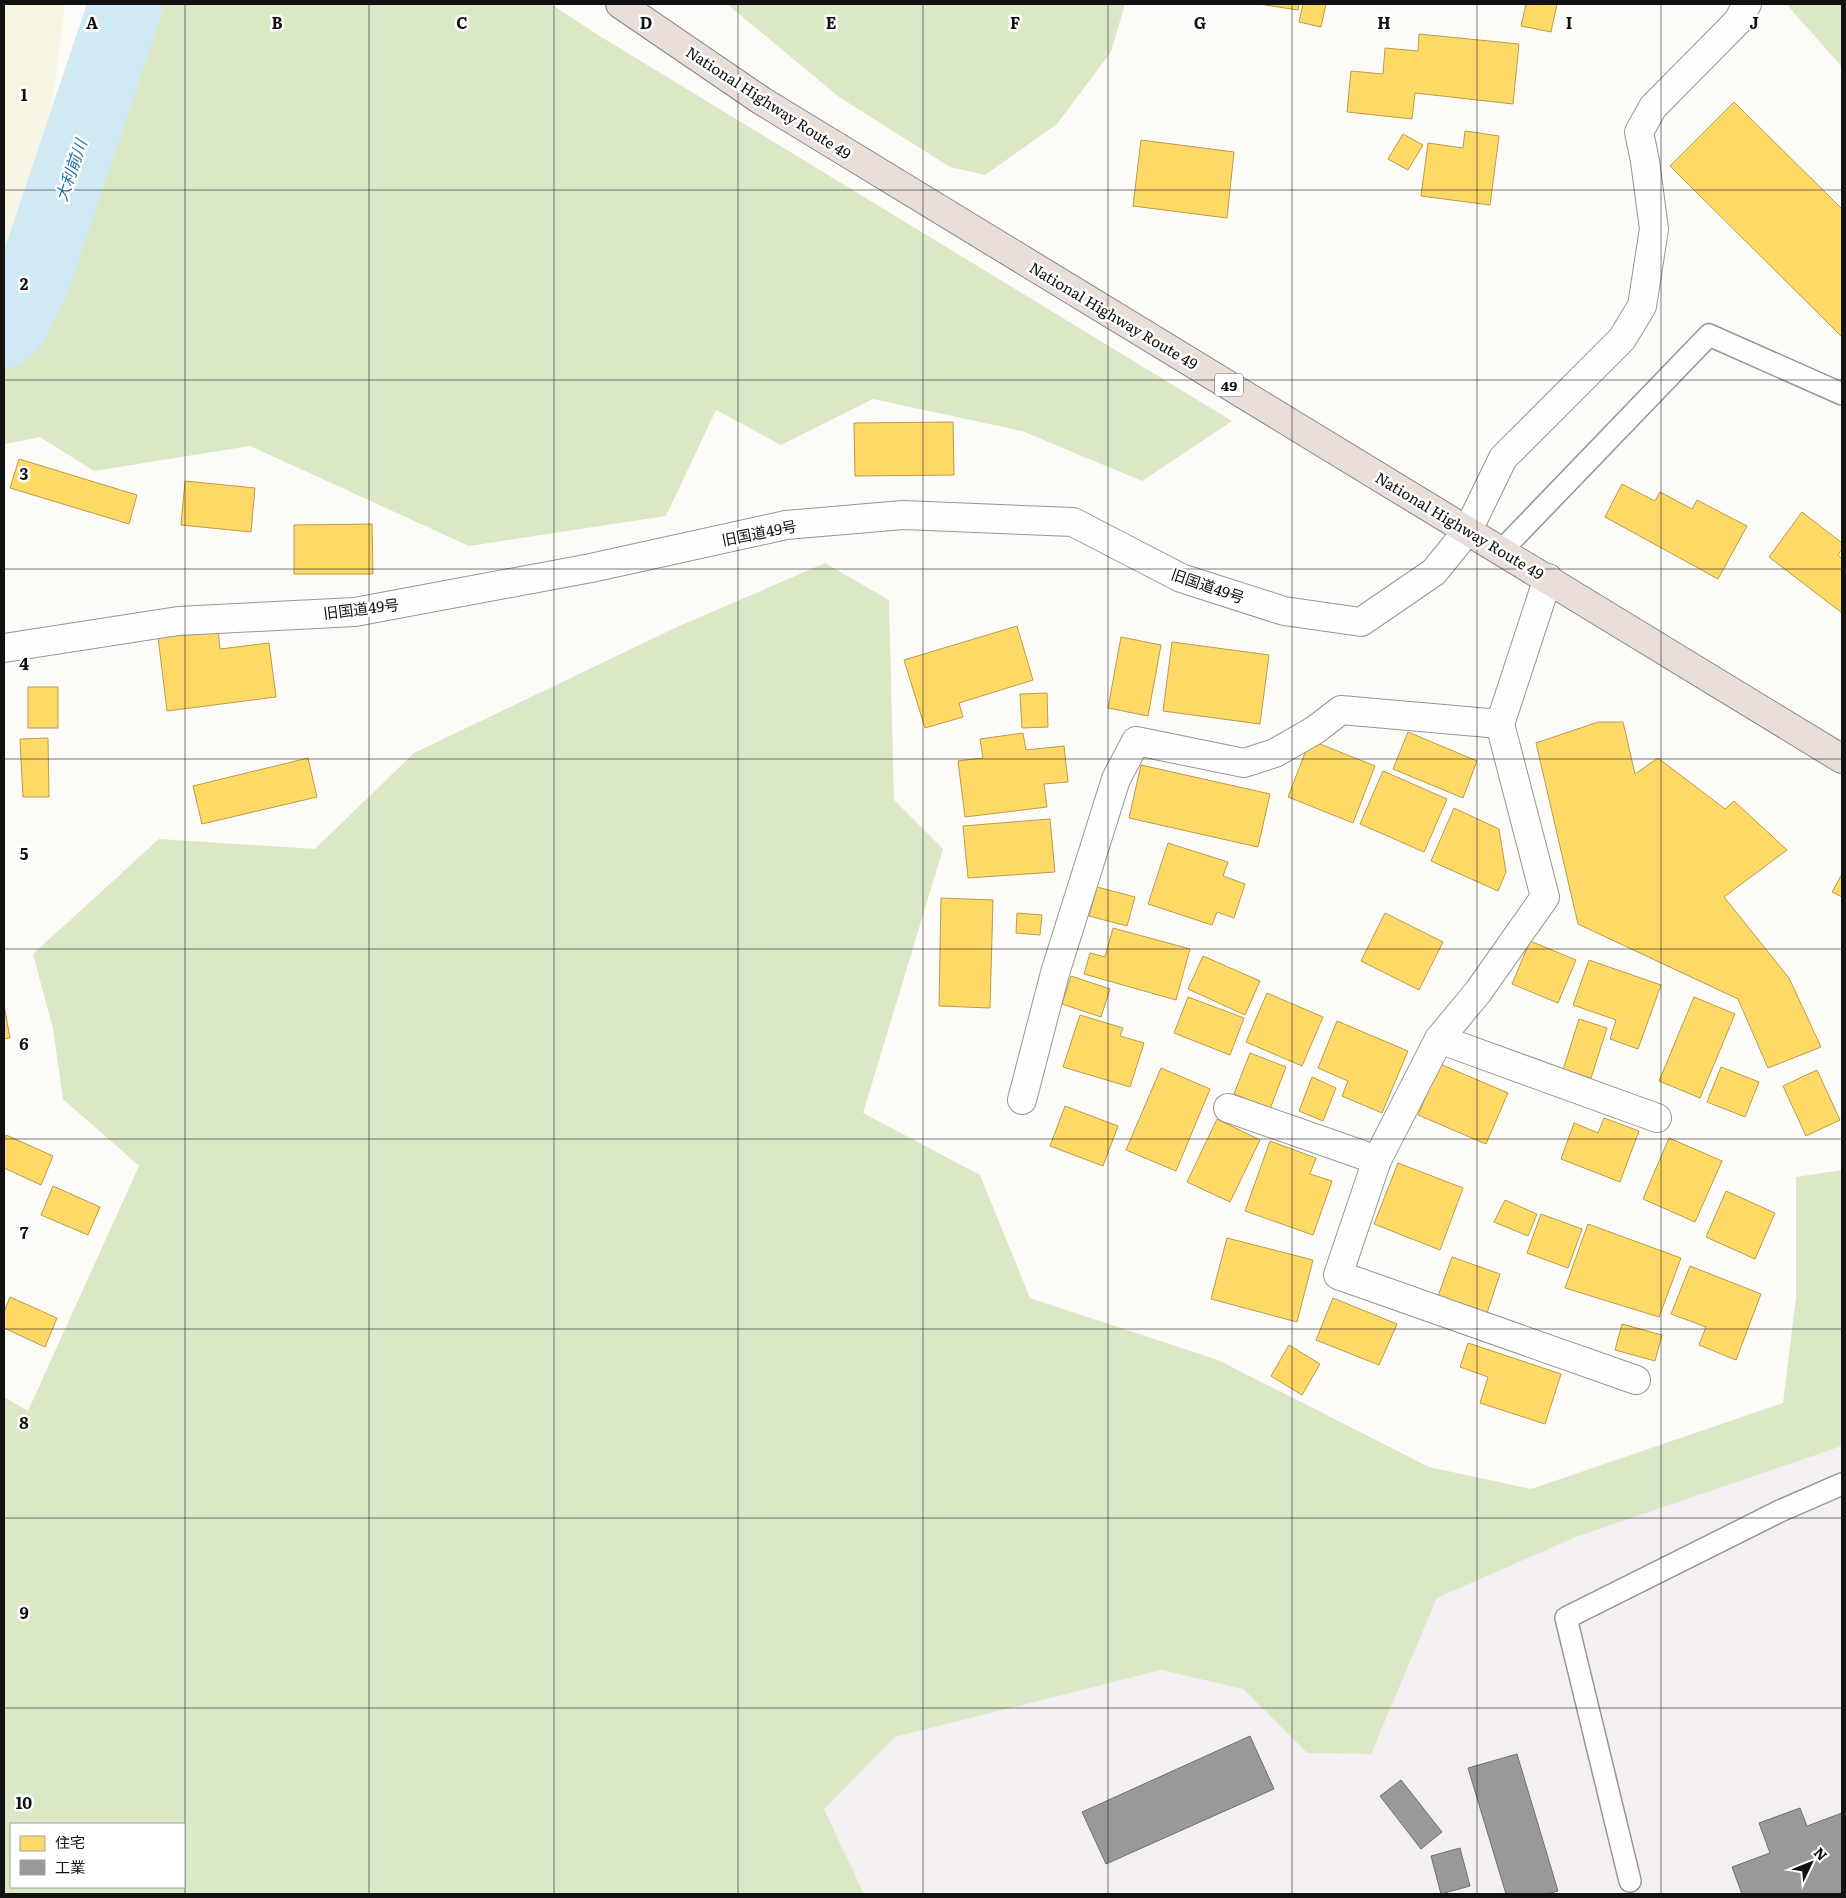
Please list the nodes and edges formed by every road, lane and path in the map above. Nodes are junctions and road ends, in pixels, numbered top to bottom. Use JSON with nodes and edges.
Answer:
{"nodes":[{"id":1,"x":620,"y":4,"type":"edge"},
{"id":2,"x":1746,"y":4,"type":"edge"},
{"id":3,"x":1842,"y":394,"type":"edge"},
{"id":4,"x":1468,"y":530,"type":"junction"},
{"id":5,"x":1502,"y":550,"type":"junction"},
{"id":6,"x":1548,"y":578,"type":"junction"},
{"id":7,"x":4,"y":648,"type":"edge"},
{"id":8,"x":1500,"y":724,"type":"junction"},
{"id":9,"x":1842,"y":759,"type":"edge"},
{"id":10,"x":1439,"y":1039,"type":"junction"},
{"id":11,"x":1022,"y":1100,"type":"dead end"},
{"id":12,"x":1228,"y":1108,"type":"dead end"},
{"id":13,"x":1657,"y":1118,"type":"dead end"},
{"id":14,"x":1377,"y":1160,"type":"junction"},
{"id":15,"x":1636,"y":1380,"type":"dead end"},
{"id":16,"x":1842,"y":1484,"type":"edge"},
{"id":17,"x":1630,"y":1881,"type":"dead end"}],
"edges":[{"from":1,"to":4,"type":"highway","name":"National Highway Route 49","number":"49"},
{"from":2,"to":4,"type":"street","name":"旧国道49号"},
{"from":3,"to":5,"type":"lane"},
{"from":4,"to":5,"type":"highway","name":"National Highway Route 49","number":"49"},
{"from":4,"to":7,"type":"street","name":"旧国道49号"},
{"from":5,"to":6,"type":"highway","name":"National Highway Route 49","number":"49"},
{"from":6,"to":8,"type":"street"},
{"from":6,"to":9,"type":"highway","name":"National Highway Route 49","number":"49"},
{"from":8,"to":10,"type":"street"},
{"from":8,"to":11,"type":"street"},
{"from":10,"to":13,"type":"street"},
{"from":10,"to":14,"type":"street"},
{"from":12,"to":14,"type":"street"},
{"from":14,"to":15,"type":"street"},
{"from":16,"to":17,"type":"lane"}]}
